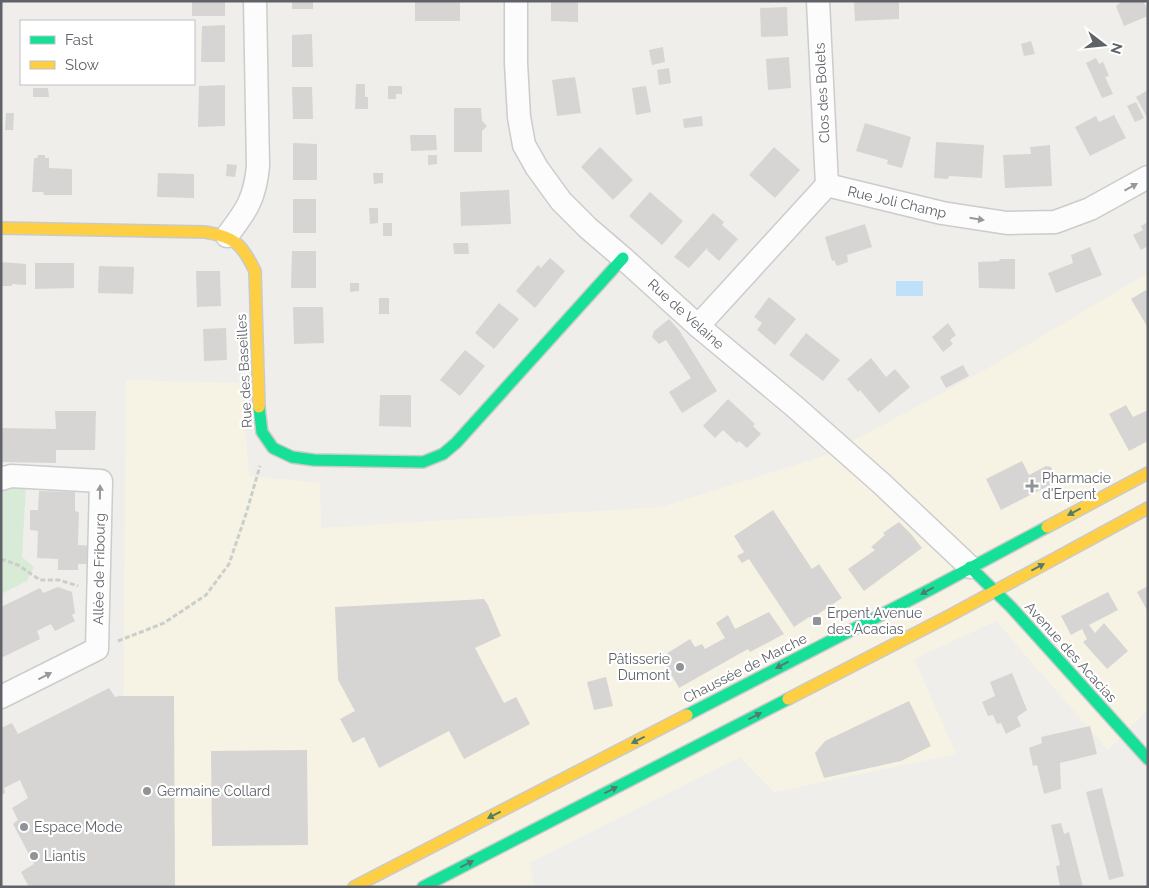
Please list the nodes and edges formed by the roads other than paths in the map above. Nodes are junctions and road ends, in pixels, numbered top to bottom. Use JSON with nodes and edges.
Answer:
{"nodes":[{"id":1,"x":255,"y":1,"type":"edge"},
{"id":2,"x":516,"y":1,"type":"edge"},
{"id":3,"x":818,"y":1,"type":"edge"},
{"id":4,"x":1148,"y":177,"type":"edge"},
{"id":5,"x":827,"y":185,"type":"junction"},
{"id":6,"x":1,"y":228,"type":"edge"},
{"id":7,"x":227,"y":236,"type":"junction"},
{"id":8,"x":623,"y":258,"type":"junction"},
{"id":9,"x":698,"y":326,"type":"junction"},
{"id":10,"x":1148,"y":473,"type":"edge"},
{"id":11,"x":1,"y":479,"type":"edge"},
{"id":12,"x":1148,"y":508,"type":"edge"},
{"id":13,"x":970,"y":568,"type":"junction"},
{"id":14,"x":995,"y":591,"type":"junction"},
{"id":15,"x":1,"y":698,"type":"edge"},
{"id":16,"x":1148,"y":759,"type":"edge"},
{"id":17,"x":354,"y":887,"type":"edge"},
{"id":18,"x":423,"y":887,"type":"edge"}],
"edges":[{"from":1,"to":7,"type":"street"},
{"from":2,"to":8,"type":"street","name":"Rue de Velaine"},
{"from":3,"to":5,"type":"street","name":"Clos des Bolets"},
{"from":5,"to":4,"type":"street","name":"Rue Joli Champ","one_way":true},
{"from":5,"to":9,"type":"street"},
{"from":6,"to":7,"type":"main road","name":"Rue des Baseilles"},
{"from":7,"to":8,"type":"main road","name":"Rue des Baseilles"},
{"from":8,"to":9,"type":"street","name":"Rue de Velaine"},
{"from":9,"to":13,"type":"street","name":"Rue de Velaine"},
{"from":10,"to":13,"type":"main road","name":"Chaussée de Marche","one_way":true},
{"from":15,"to":11,"type":"street","name":"Allée de Fribourg","one_way":true},
{"from":14,"to":12,"type":"main road","one_way":true},
{"from":13,"to":14,"type":"main road","name":"Avenue des Acacias"},
{"from":13,"to":17,"type":"main road","name":"Chaussée de Marche","one_way":true},
{"from":14,"to":16,"type":"main road","name":"Avenue des Acacias"},
{"from":18,"to":14,"type":"main road","one_way":true}]}
